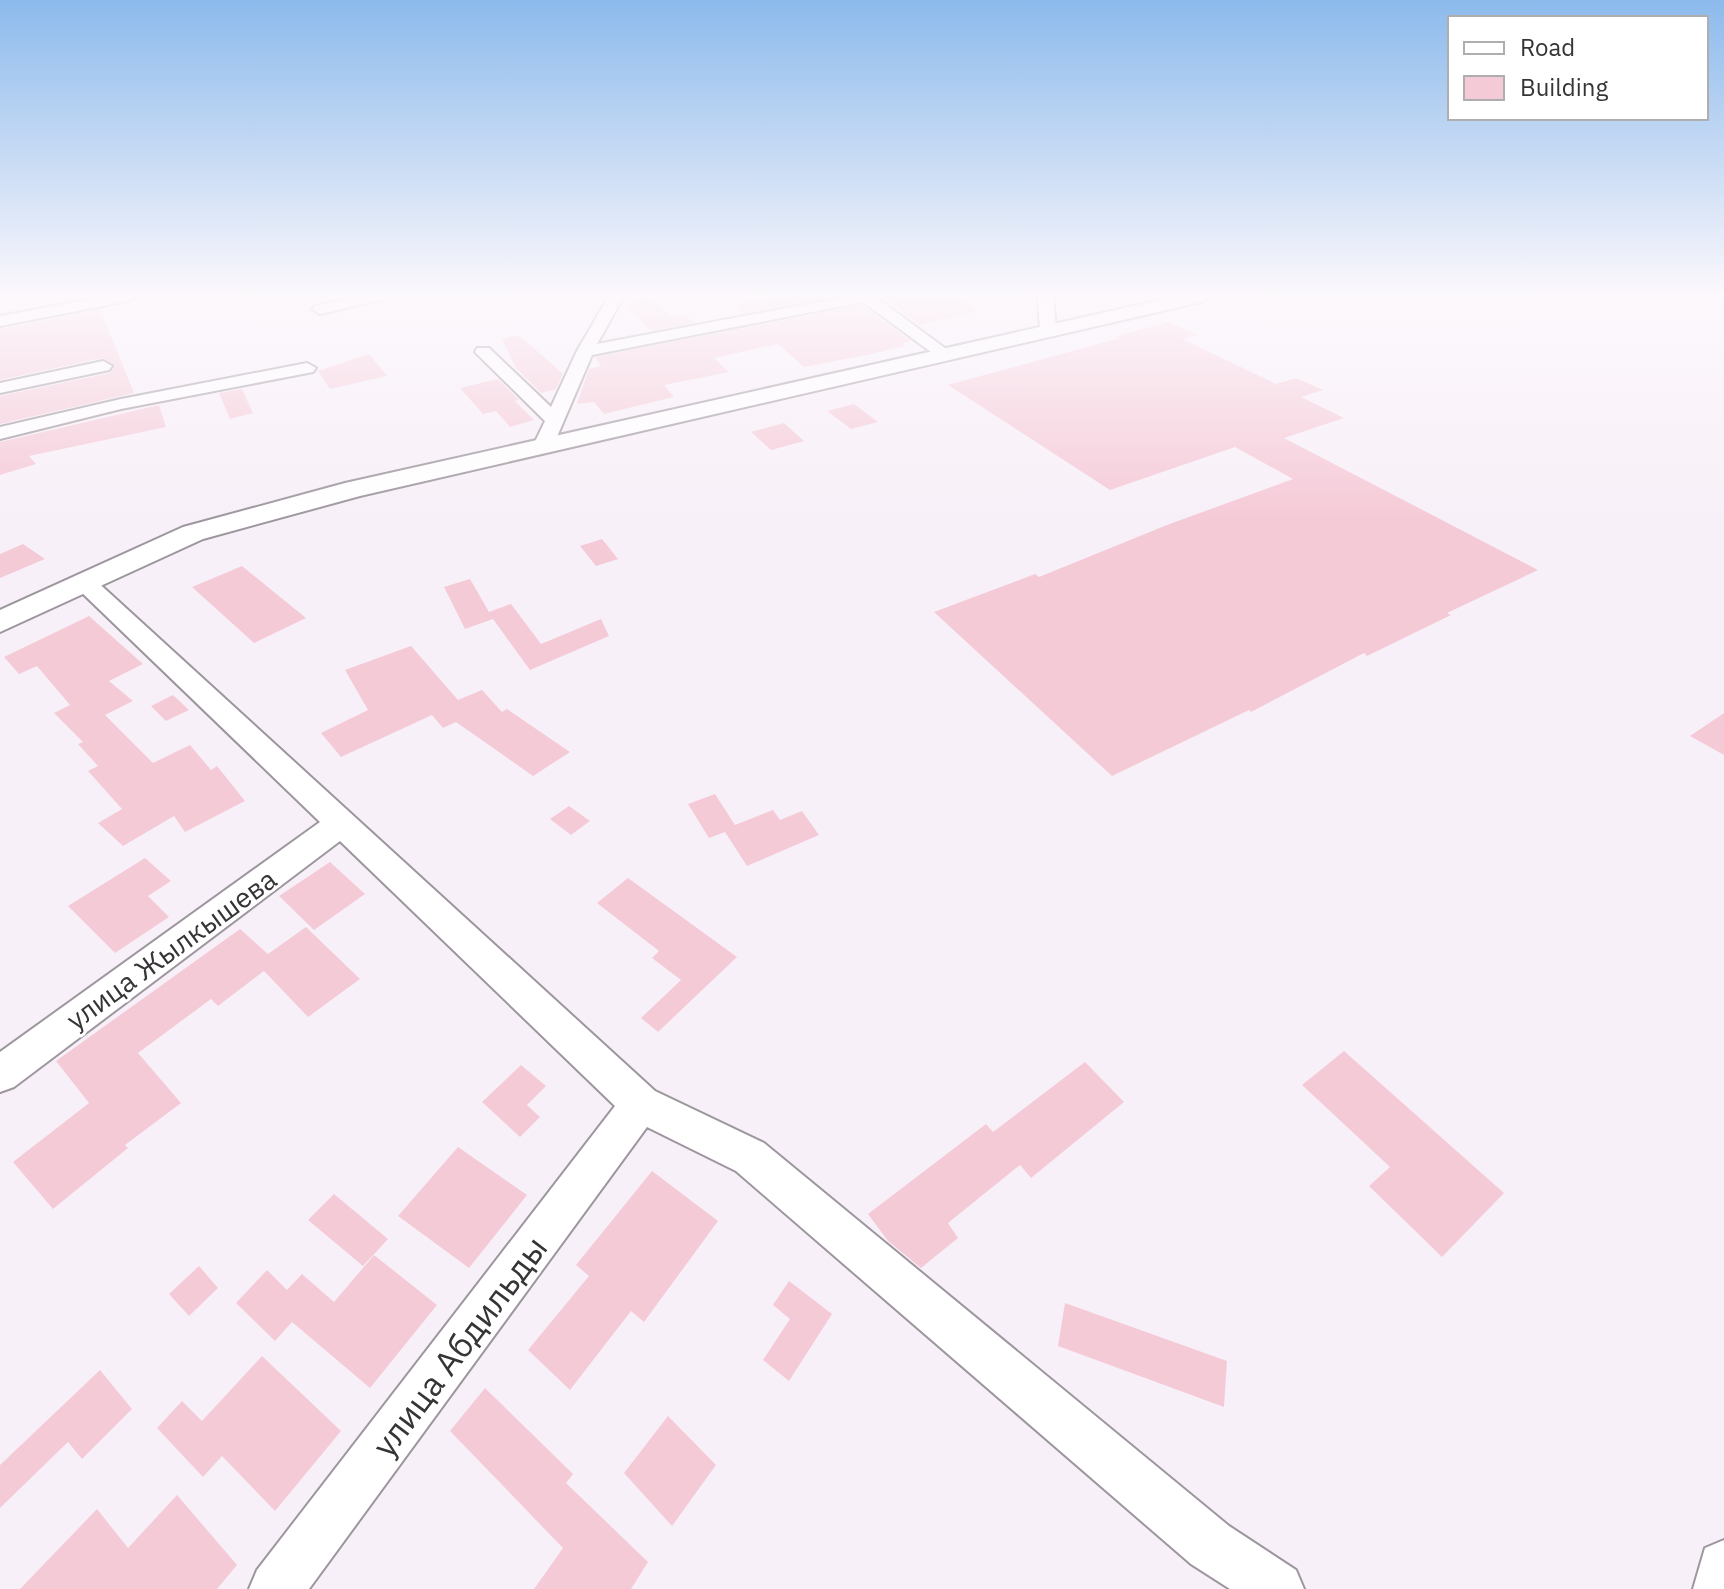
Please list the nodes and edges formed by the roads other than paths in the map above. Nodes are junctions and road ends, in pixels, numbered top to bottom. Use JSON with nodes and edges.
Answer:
{"nodes":[{"id":1,"x":84,"y":370,"type":"edge"},
{"id":2,"x":296,"y":370,"type":"edge"},
{"id":3,"x":502,"y":370,"type":"edge"},
{"id":4,"x":577,"y":370,"type":"edge"},
{"id":5,"x":874,"y":370,"type":"edge"},
{"id":6,"x":0,"y":388,"type":"edge"},
{"id":7,"x":555,"y":421,"type":"junction"},
{"id":8,"x":0,"y":433,"type":"edge"},
{"id":9,"x":543,"y":446,"type":"junction"},
{"id":10,"x":85,"y":583,"type":"junction"},
{"id":11,"x":0,"y":622,"type":"edge"},
{"id":12,"x":342,"y":823,"type":"junction"},
{"id":13,"x":0,"y":1074,"type":"edge"},
{"id":14,"x":641,"y":1104,"type":"junction"},
{"id":15,"x":1724,"y":1567,"type":"edge"},
{"id":16,"x":276,"y":1589,"type":"edge"},
{"id":17,"x":1277,"y":1589,"type":"edge"},
{"id":18,"x":1720,"y":1589,"type":"edge"}],
"edges":[{"from":1,"to":6,"type":"street"},
{"from":2,"to":8,"type":"street"},
{"from":3,"to":7,"type":"street"},
{"from":4,"to":7,"type":"street"},
{"from":5,"to":9,"type":"street"},
{"from":7,"to":9,"type":"street"},
{"from":9,"to":10,"type":"street"},
{"from":10,"to":11,"type":"street"},
{"from":10,"to":12,"type":"street"},
{"from":12,"to":13,"type":"street","name":"улица Жылкышева"},
{"from":12,"to":14,"type":"street"},
{"from":14,"to":16,"type":"street","name":"улица Абдильды"},
{"from":14,"to":17,"type":"street"},
{"from":15,"to":18,"type":"street"}]}
